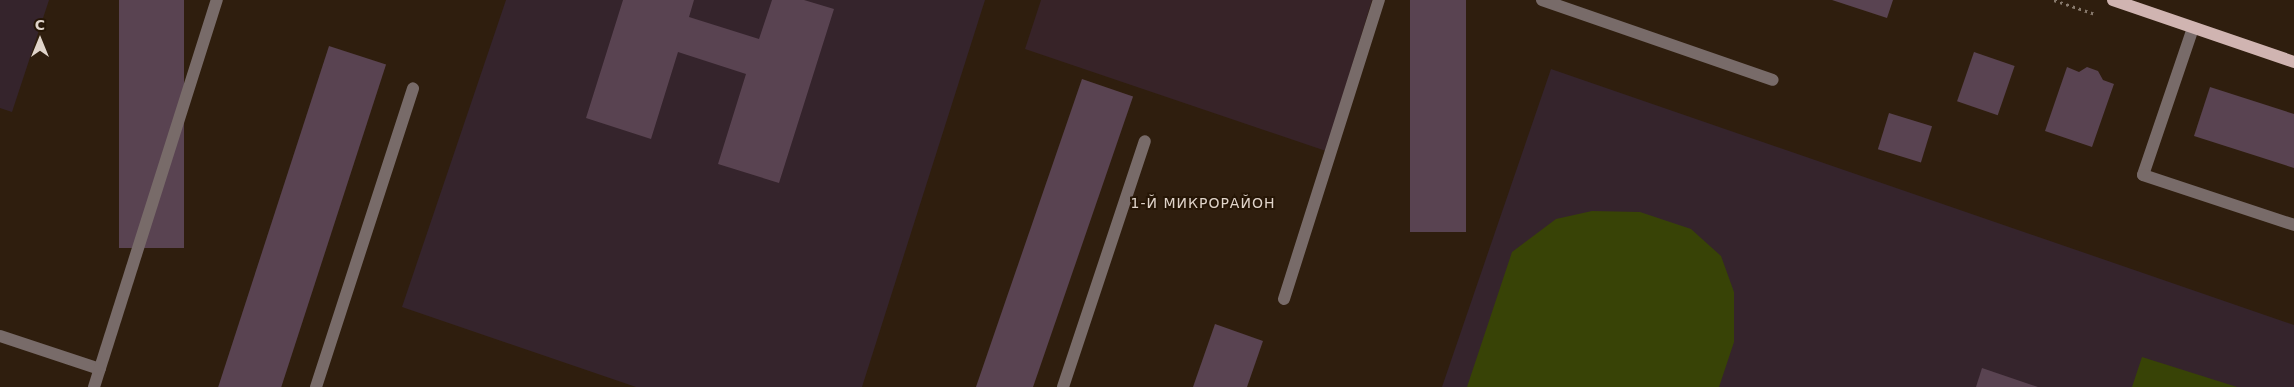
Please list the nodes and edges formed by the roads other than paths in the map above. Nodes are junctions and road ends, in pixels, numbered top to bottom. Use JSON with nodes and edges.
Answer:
{"nodes":[{"id":1,"x":217,"y":0,"type":"edge"},
{"id":2,"x":1379,"y":0,"type":"edge"},
{"id":3,"x":1542,"y":0,"type":"edge"},
{"id":4,"x":2113,"y":0,"type":"edge"},
{"id":5,"x":2193,"y":28,"type":"junction"},
{"id":6,"x":2294,"y":62,"type":"edge"},
{"id":7,"x":1773,"y":80,"type":"dead end"},
{"id":8,"x":413,"y":88,"type":"dead end"},
{"id":9,"x":1145,"y":141,"type":"dead end"},
{"id":10,"x":2294,"y":225,"type":"edge"},
{"id":11,"x":1284,"y":299,"type":"dead end"},
{"id":12,"x":0,"y":336,"type":"edge"},
{"id":13,"x":100,"y":369,"type":"junction"},
{"id":14,"x":94,"y":387,"type":"edge"},
{"id":15,"x":316,"y":387,"type":"edge"},
{"id":16,"x":1063,"y":387,"type":"edge"}],
"edges":[{"from":1,"to":13,"type":"lane"},
{"from":2,"to":11,"type":"lane"},
{"from":3,"to":7,"type":"lane"},
{"from":4,"to":5,"type":"main road"},
{"from":5,"to":6,"type":"main road"},
{"from":5,"to":10,"type":"lane"},
{"from":8,"to":15,"type":"lane"},
{"from":9,"to":16,"type":"lane"},
{"from":12,"to":13,"type":"lane"},
{"from":13,"to":14,"type":"lane"}]}
